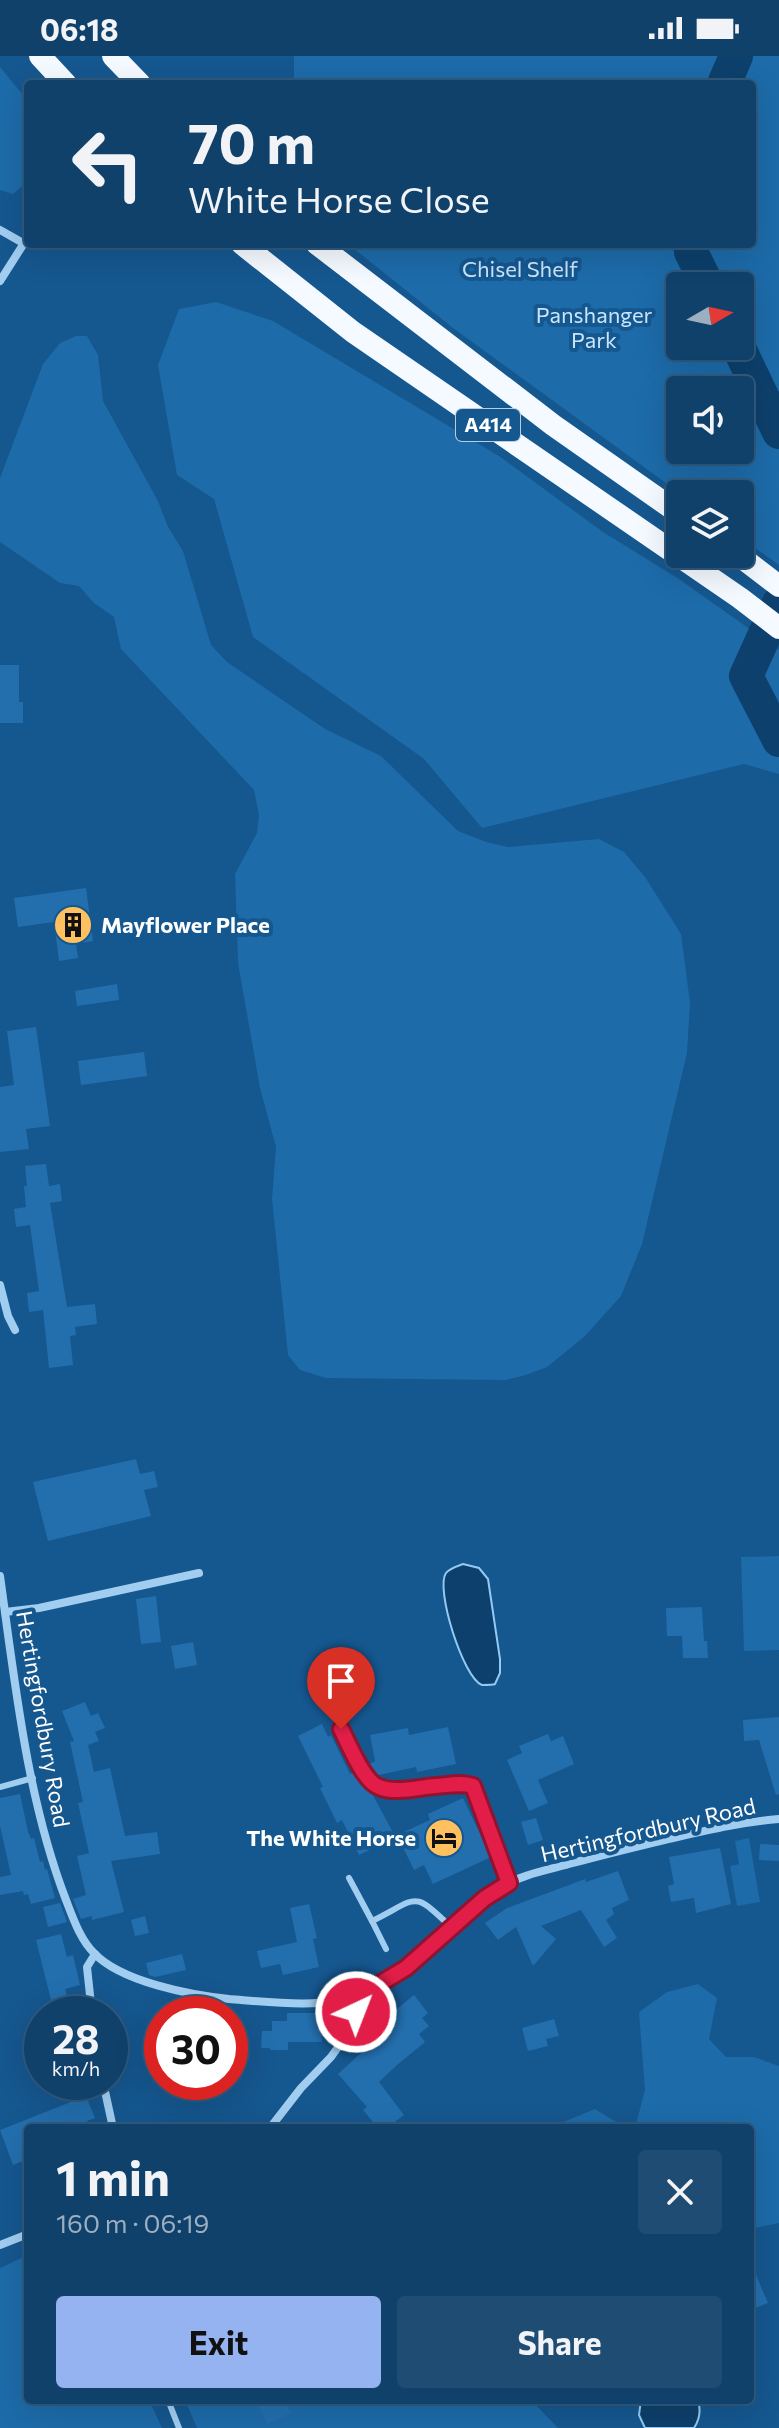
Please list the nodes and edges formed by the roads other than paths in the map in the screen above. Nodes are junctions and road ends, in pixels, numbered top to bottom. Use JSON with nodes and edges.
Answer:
{"nodes":[{"id":1,"x":40,"y":56,"type":"edge"},
{"id":2,"x":113,"y":56,"type":"edge"},
{"id":3,"x":62,"y":80,"type":"edge"},
{"id":4,"x":136,"y":80,"type":"edge"},
{"id":5,"x":0,"y":230,"type":"edge"},
{"id":6,"x":24,"y":239,"type":"edge"},
{"id":7,"x":24,"y":243,"type":"edge"},
{"id":8,"x":247,"y":248,"type":"edge"},
{"id":9,"x":322,"y":248,"type":"edge"},
{"id":10,"x":2,"y":274,"type":"edge"},
{"id":11,"x":666,"y":504,"type":"edge"},
{"id":12,"x":754,"y":567,"type":"edge"},
{"id":13,"x":779,"y":586,"type":"edge"},
{"id":14,"x":779,"y":628,"type":"edge"},
{"id":15,"x":0,"y":1285,"type":"edge"},
{"id":16,"x":15,"y":1330,"type":"dead end"},
{"id":17,"x":199,"y":1573,"type":"dead end"},
{"id":18,"x":0,"y":1576,"type":"edge"},
{"id":19,"x":5,"y":1612,"type":"junction"},
{"id":20,"x":341,"y":1729,"type":"dead end"},
{"id":21,"x":33,"y":1778,"type":"junction"},
{"id":22,"x":0,"y":1787,"type":"edge"},
{"id":23,"x":779,"y":1819,"type":"edge"},
{"id":24,"x":349,"y":1878,"type":"dead end"},
{"id":25,"x":509,"y":1883,"type":"junction"},
{"id":26,"x":372,"y":1921,"type":"junction"},
{"id":27,"x":451,"y":1927,"type":"junction"},
{"id":28,"x":386,"y":1949,"type":"dead end"},
{"id":29,"x":95,"y":1954,"type":"junction"},
{"id":30,"x":361,"y":1995,"type":"junction"},
{"id":31,"x":90,"y":1996,"type":"edge"},
{"id":32,"x":107,"y":2100,"type":"edge"},
{"id":33,"x":112,"y":2124,"type":"edge"},
{"id":34,"x":273,"y":2124,"type":"edge"},
{"id":35,"x":24,"y":2236,"type":"edge"},
{"id":36,"x":0,"y":2245,"type":"edge"},
{"id":37,"x":170,"y":2404,"type":"edge"},
{"id":38,"x":179,"y":2428,"type":"edge"}],
"edges":[{"from":1,"to":3,"type":"highway"},
{"from":2,"to":4,"type":"highway"},
{"from":5,"to":6,"type":"street"},
{"from":7,"to":10,"type":"street"},
{"from":8,"to":14,"type":"highway","number":"A414"},
{"from":9,"to":11,"type":"highway","number":"A414"},
{"from":12,"to":13,"type":"highway"},
{"from":15,"to":16,"type":"street"},
{"from":17,"to":19,"type":"street"},
{"from":18,"to":19,"type":"street","name":"Hertingfordbury Road"},
{"from":19,"to":21,"type":"street","name":"Hertingfordbury Road"},
{"from":20,"to":25,"type":"lane"},
{"from":21,"to":22,"type":"lane"},
{"from":21,"to":29,"type":"street","name":"Hertingfordbury Road"},
{"from":23,"to":25,"type":"street","name":"Hertingfordbury Road"},
{"from":24,"to":26,"type":"lane"},
{"from":25,"to":27,"type":"street","name":"Hertingfordbury Road"},
{"from":26,"to":27,"type":"lane"},
{"from":26,"to":28,"type":"lane"},
{"from":27,"to":30,"type":"street","name":"Hertingfordbury Road"},
{"from":29,"to":30,"type":"street","name":"Hertingfordbury Road"},
{"from":29,"to":31,"type":"street"},
{"from":30,"to":34,"type":"street"},
{"from":32,"to":33,"type":"street"},
{"from":35,"to":36,"type":"street"},
{"from":37,"to":38,"type":"lane"}]}
